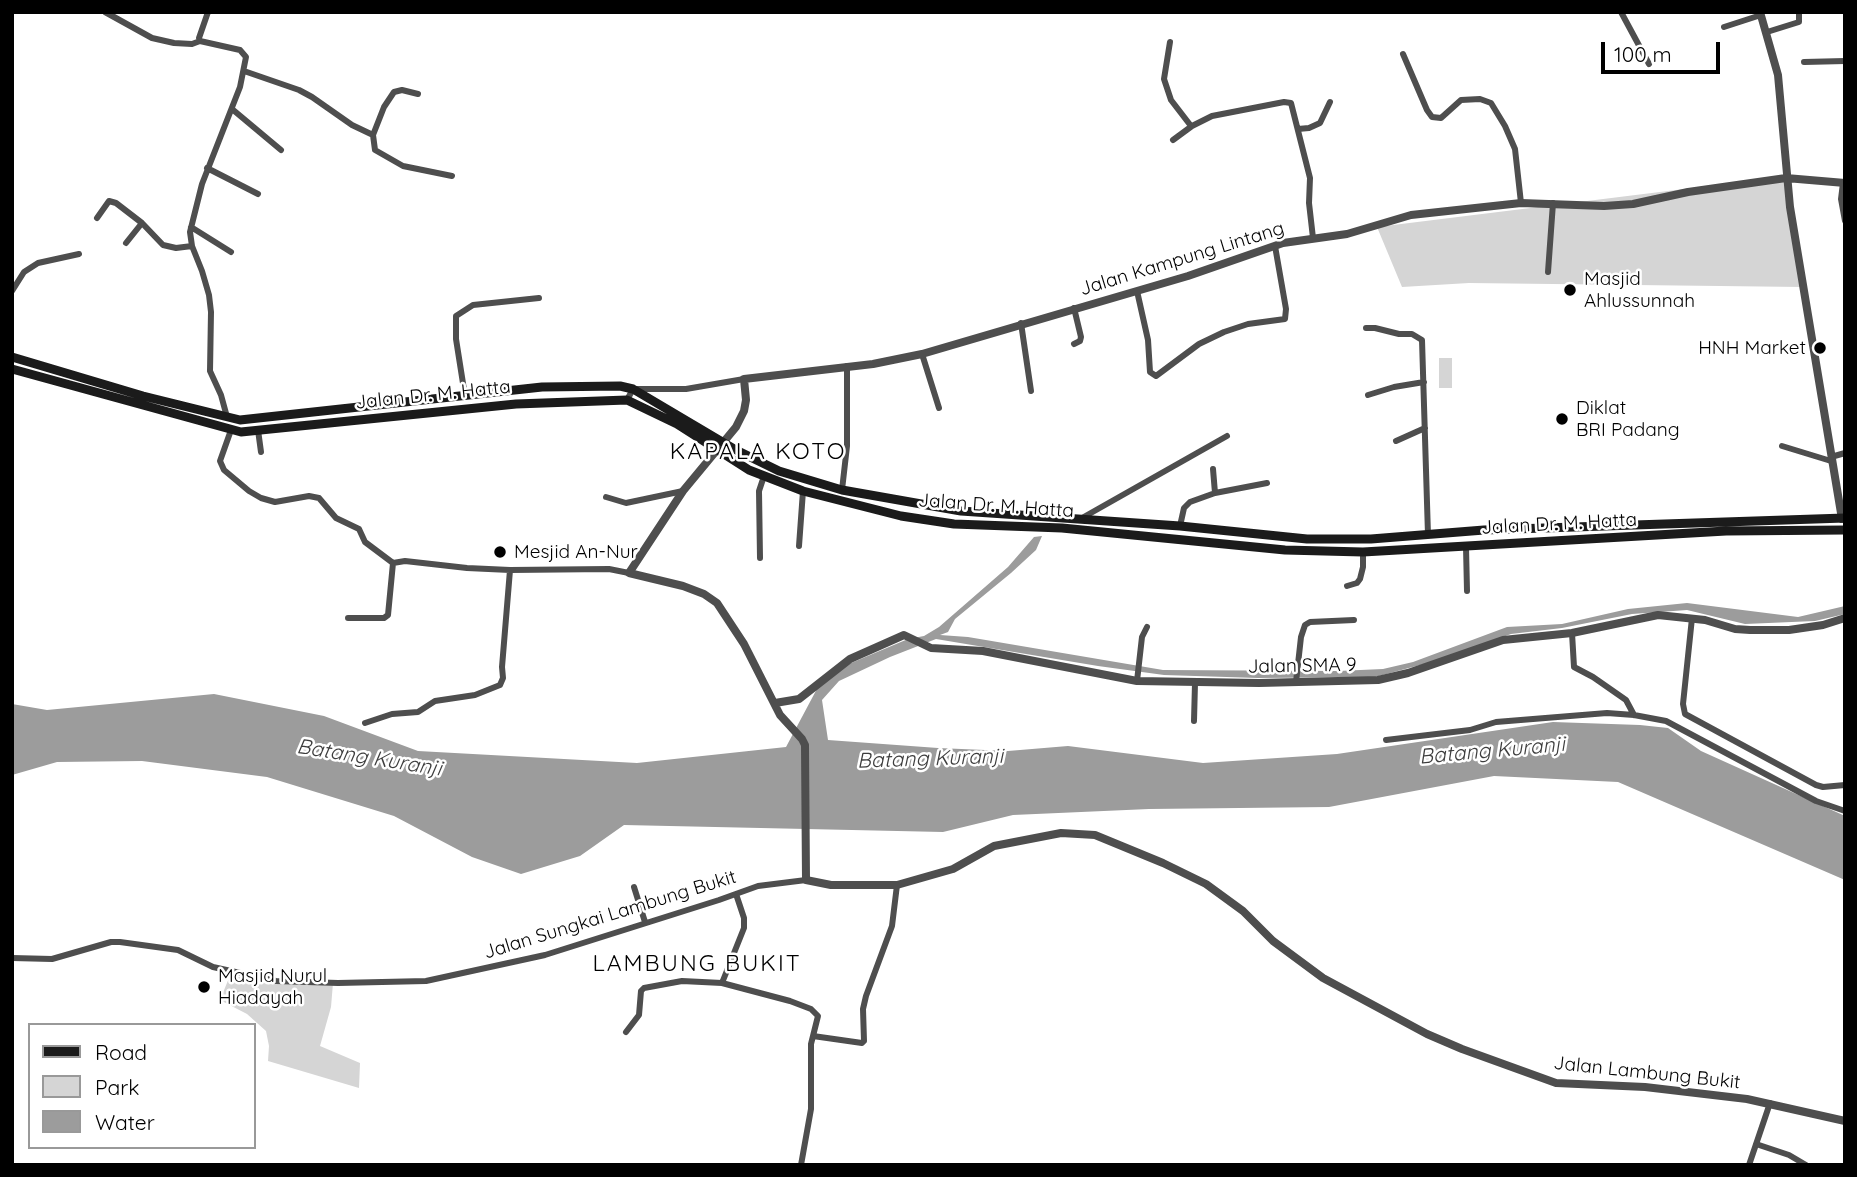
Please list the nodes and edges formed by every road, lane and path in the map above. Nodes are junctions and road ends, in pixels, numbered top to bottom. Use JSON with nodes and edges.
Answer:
{"nodes":[{"id":1,"x":105,"y":12,"type":"edge"},
{"id":2,"x":208,"y":12,"type":"edge"},
{"id":3,"x":1621,"y":12,"type":"edge"},
{"id":4,"x":1799,"y":12,"type":"edge"},
{"id":5,"x":1760,"y":14,"type":"edge"},
{"id":6,"x":1724,"y":27,"type":"dead end"},
{"id":7,"x":1767,"y":32,"type":"junction"},
{"id":8,"x":200,"y":41,"type":"junction"},
{"id":9,"x":1170,"y":42,"type":"dead end"},
{"id":10,"x":1403,"y":54,"type":"dead end"},
{"id":11,"x":1845,"y":61,"type":"edge"},
{"id":12,"x":1804,"y":62,"type":"dead end"},
{"id":13,"x":1649,"y":64,"type":"dead end"},
{"id":14,"x":244,"y":71,"type":"junction"},
{"id":15,"x":418,"y":94,"type":"dead end"},
{"id":16,"x":1330,"y":102,"type":"dead end"},
{"id":17,"x":232,"y":109,"type":"junction"},
{"id":18,"x":1191,"y":126,"type":"junction"},
{"id":19,"x":1298,"y":129,"type":"junction"},
{"id":20,"x":373,"y":135,"type":"junction"},
{"id":21,"x":1173,"y":140,"type":"dead end"},
{"id":22,"x":281,"y":150,"type":"dead end"},
{"id":23,"x":207,"y":168,"type":"junction"},
{"id":24,"x":452,"y":176,"type":"dead end"},
{"id":25,"x":1786,"y":178,"type":"junction"},
{"id":26,"x":1844,"y":183,"type":"edge"},
{"id":27,"x":258,"y":194,"type":"dead end"},
{"id":28,"x":1521,"y":203,"type":"junction"},
{"id":29,"x":1553,"y":203,"type":"junction"},
{"id":30,"x":97,"y":218,"type":"dead end"},
{"id":31,"x":1845,"y":221,"type":"edge"},
{"id":32,"x":142,"y":223,"type":"junction"},
{"id":33,"x":191,"y":227,"type":"junction"},
{"id":34,"x":1313,"y":238,"type":"junction"},
{"id":35,"x":126,"y":243,"type":"dead end"},
{"id":36,"x":192,"y":246,"type":"junction"},
{"id":37,"x":1275,"y":246,"type":"junction"},
{"id":38,"x":231,"y":252,"type":"dead end"},
{"id":39,"x":79,"y":254,"type":"dead end"},
{"id":40,"x":1548,"y":272,"type":"dead end"},
{"id":41,"x":12,"y":291,"type":"edge"},
{"id":42,"x":1137,"y":291,"type":"junction"},
{"id":43,"x":539,"y":298,"type":"dead end"},
{"id":44,"x":1074,"y":308,"type":"junction"},
{"id":45,"x":1021,"y":323,"type":"junction"},
{"id":46,"x":1366,"y":328,"type":"dead end"},
{"id":47,"x":1074,"y":344,"type":"dead end"},
{"id":48,"x":922,"y":354,"type":"junction"},
{"id":49,"x":12,"y":357,"type":"edge"},
{"id":50,"x":847,"y":366,"type":"junction"},
{"id":51,"x":12,"y":369,"type":"edge"},
{"id":52,"x":744,"y":379,"type":"junction"},
{"id":53,"x":1424,"y":383,"type":"junction"},
{"id":54,"x":633,"y":389,"type":"junction"},
{"id":55,"x":1031,"y":391,"type":"dead end"},
{"id":56,"x":1368,"y":395,"type":"dead end"},
{"id":57,"x":465,"y":396,"type":"junction"},
{"id":58,"x":627,"y":400,"type":"junction"},
{"id":59,"x":431,"y":401,"type":"junction"},
{"id":60,"x":939,"y":408,"type":"dead end"},
{"id":61,"x":433,"y":413,"type":"junction"},
{"id":62,"x":226,"y":417,"type":"junction"},
{"id":63,"x":1425,"y":428,"type":"junction"},
{"id":64,"x":231,"y":430,"type":"junction"},
{"id":65,"x":258,"y":430,"type":"junction"},
{"id":66,"x":1227,"y":436,"type":"dead end"},
{"id":67,"x":1395,"y":441,"type":"dead end"},
{"id":68,"x":720,"y":446,"type":"junction"},
{"id":69,"x":1782,"y":446,"type":"dead end"},
{"id":70,"x":261,"y":452,"type":"dead end"},
{"id":71,"x":1845,"y":453,"type":"edge"},
{"id":72,"x":1831,"y":459,"type":"junction"},
{"id":73,"x":1213,"y":469,"type":"dead end"},
{"id":74,"x":764,"y":476,"type":"junction"},
{"id":75,"x":1840,"y":479,"type":"edge"},
{"id":76,"x":1266,"y":483,"type":"dead end"},
{"id":77,"x":842,"y":490,"type":"junction"},
{"id":78,"x":683,"y":491,"type":"junction"},
{"id":79,"x":803,"y":491,"type":"junction"},
{"id":80,"x":1215,"y":492,"type":"junction"},
{"id":81,"x":606,"y":497,"type":"dead end"},
{"id":82,"x":1080,"y":519,"type":"junction"},
{"id":83,"x":1843,"y":519,"type":"edge"},
{"id":84,"x":1180,"y":526,"type":"junction"},
{"id":85,"x":1716,"y":526,"type":"junction"},
{"id":86,"x":1845,"y":530,"type":"edge"},
{"id":87,"x":1428,"y":535,"type":"junction"},
{"id":88,"x":1371,"y":539,"type":"junction"},
{"id":89,"x":799,"y":546,"type":"dead end"},
{"id":90,"x":1466,"y":547,"type":"junction"},
{"id":91,"x":1367,"y":552,"type":"junction"},
{"id":92,"x":760,"y":558,"type":"dead end"},
{"id":93,"x":393,"y":563,"type":"junction"},
{"id":94,"x":510,"y":570,"type":"junction"},
{"id":95,"x":629,"y":573,"type":"junction"},
{"id":96,"x":1347,"y":586,"type":"dead end"},
{"id":97,"x":1467,"y":592,"type":"dead end"},
{"id":98,"x":348,"y":618,"type":"dead end"},
{"id":99,"x":1692,"y":618,"type":"junction"},
{"id":100,"x":1845,"y":618,"type":"edge"},
{"id":101,"x":1354,"y":620,"type":"dead end"},
{"id":102,"x":1147,"y":627,"type":"dead end"},
{"id":103,"x":1572,"y":633,"type":"junction"},
{"id":104,"x":1138,"y":677,"type":"junction"},
{"id":105,"x":1296,"y":677,"type":"junction"},
{"id":106,"x":1195,"y":682,"type":"junction"},
{"id":107,"x":775,"y":703,"type":"junction"},
{"id":108,"x":1634,"y":715,"type":"junction"},
{"id":109,"x":1194,"y":722,"type":"dead end"},
{"id":110,"x":365,"y":723,"type":"dead end"},
{"id":111,"x":1386,"y":740,"type":"dead end"},
{"id":112,"x":1845,"y":785,"type":"edge"},
{"id":113,"x":1845,"y":811,"type":"edge"},
{"id":114,"x":806,"y":880,"type":"junction"},
{"id":115,"x":897,"y":885,"type":"junction"},
{"id":116,"x":634,"y":887,"type":"dead end"},
{"id":117,"x":736,"y":894,"type":"junction"},
{"id":118,"x":645,"y":922,"type":"junction"},
{"id":119,"x":12,"y":958,"type":"edge"},
{"id":120,"x":722,"y":983,"type":"junction"},
{"id":121,"x":626,"y":1032,"type":"dead end"},
{"id":122,"x":813,"y":1036,"type":"junction"},
{"id":123,"x":1770,"y":1103,"type":"junction"},
{"id":124,"x":1845,"y":1121,"type":"edge"},
{"id":125,"x":1756,"y":1144,"type":"junction"},
{"id":126,"x":801,"y":1165,"type":"edge"},
{"id":127,"x":1749,"y":1165,"type":"edge"},
{"id":128,"x":1806,"y":1165,"type":"edge"}],
"edges":[{"from":1,"to":8,"type":"street"},
{"from":2,"to":8,"type":"street"},
{"from":3,"to":13,"type":"street"},
{"from":4,"to":7,"type":"street"},
{"from":5,"to":6,"type":"street"},
{"from":5,"to":7,"type":"street"},
{"from":7,"to":25,"type":"street"},
{"from":8,"to":14,"type":"street"},
{"from":9,"to":18,"type":"street"},
{"from":10,"to":28,"type":"street"},
{"from":11,"to":12,"type":"street"},
{"from":14,"to":17,"type":"street"},
{"from":14,"to":20,"type":"street"},
{"from":15,"to":20,"type":"street"},
{"from":16,"to":19,"type":"street"},
{"from":17,"to":22,"type":"street"},
{"from":17,"to":23,"type":"street"},
{"from":18,"to":19,"type":"street"},
{"from":18,"to":21,"type":"street"},
{"from":19,"to":34,"type":"street"},
{"from":20,"to":24,"type":"street"},
{"from":23,"to":27,"type":"street"},
{"from":23,"to":33,"type":"street"},
{"from":25,"to":26,"type":"street","name":"Jalan Kampung Lintang"},
{"from":25,"to":29,"type":"street","name":"Jalan Kampung Lintang"},
{"from":25,"to":72,"type":"street"},
{"from":26,"to":31,"type":"street"},
{"from":28,"to":29,"type":"street","name":"Jalan Kampung Lintang"},
{"from":28,"to":34,"type":"street","name":"Jalan Kampung Lintang"},
{"from":29,"to":40,"type":"street"},
{"from":30,"to":32,"type":"street"},
{"from":32,"to":35,"type":"street"},
{"from":32,"to":36,"type":"street"},
{"from":33,"to":36,"type":"street"},
{"from":33,"to":38,"type":"street"},
{"from":34,"to":37,"type":"street","name":"Jalan Kampung Lintang"},
{"from":36,"to":62,"type":"street"},
{"from":37,"to":42,"type":"street","name":"Jalan Kampung Lintang"},
{"from":37,"to":42,"type":"street"},
{"from":39,"to":41,"type":"street"},
{"from":42,"to":44,"type":"street","name":"Jalan Kampung Lintang"},
{"from":43,"to":57,"type":"street"},
{"from":44,"to":45,"type":"street","name":"Jalan Kampung Lintang"},
{"from":44,"to":47,"type":"street"},
{"from":45,"to":48,"type":"street","name":"Jalan Kampung Lintang"},
{"from":45,"to":55,"type":"street"},
{"from":46,"to":53,"type":"street"},
{"from":48,"to":50,"type":"street","name":"Jalan Kampung Lintang"},
{"from":48,"to":60,"type":"street"},
{"from":49,"to":62,"type":"main road","name":"Jalan Dr. M. Hatta"},
{"from":50,"to":52,"type":"street","name":"Jalan Kampung Lintang"},
{"from":50,"to":77,"type":"street"},
{"from":51,"to":64,"type":"main road","name":"Jalan Dr. M. Hatta"},
{"from":52,"to":54,"type":"street","name":"Jalan Kampung Lintang"},
{"from":52,"to":68,"type":"street"},
{"from":53,"to":56,"type":"street"},
{"from":53,"to":63,"type":"street"},
{"from":54,"to":57,"type":"main road","name":"Jalan Dr. M. Hatta"},
{"from":54,"to":58,"type":"street"},
{"from":54,"to":68,"type":"main road","name":"Jalan Dr. M. Hatta"},
{"from":57,"to":59,"type":"main road","name":"Jalan Dr. M. Hatta"},
{"from":58,"to":61,"type":"main road","name":"Jalan Dr. M. Hatta"},
{"from":58,"to":68,"type":"main road","name":"Jalan Dr. M. Hatta"},
{"from":59,"to":61,"type":"main road"},
{"from":59,"to":62,"type":"main road","name":"Jalan Dr. M. Hatta"},
{"from":61,"to":65,"type":"main road","name":"Jalan Dr. M. Hatta"},
{"from":63,"to":67,"type":"street"},
{"from":63,"to":87,"type":"street"},
{"from":64,"to":65,"type":"main road","name":"Jalan Dr. M. Hatta"},
{"from":64,"to":93,"type":"street"},
{"from":65,"to":70,"type":"street"},
{"from":66,"to":82,"type":"street"},
{"from":68,"to":74,"type":"main road","name":"Jalan Dr. M. Hatta"},
{"from":68,"to":77,"type":"main road","name":"Jalan Dr. M. Hatta"},
{"from":68,"to":78,"type":"street"},
{"from":69,"to":72,"type":"street"},
{"from":71,"to":72,"type":"street"},
{"from":72,"to":75,"type":"street"},
{"from":73,"to":80,"type":"street"},
{"from":74,"to":79,"type":"main road","name":"Jalan Dr. M. Hatta"},
{"from":74,"to":92,"type":"street"},
{"from":75,"to":83,"type":"street"},
{"from":76,"to":80,"type":"street"},
{"from":77,"to":82,"type":"main road","name":"Jalan Dr. M. Hatta"},
{"from":78,"to":81,"type":"street"},
{"from":78,"to":95,"type":"street"},
{"from":79,"to":89,"type":"street"},
{"from":79,"to":91,"type":"main road","name":"Jalan Dr. M. Hatta"},
{"from":80,"to":84,"type":"street"},
{"from":82,"to":84,"type":"main road","name":"Jalan Dr. M. Hatta"},
{"from":83,"to":85,"type":"main road","name":"Jalan Dr. M. Hatta"},
{"from":84,"to":88,"type":"main road","name":"Jalan Dr. M. Hatta"},
{"from":85,"to":86,"type":"main road","name":"Jalan Dr. M. Hatta"},
{"from":85,"to":87,"type":"main road","name":"Jalan Dr. M. Hatta"},
{"from":85,"to":90,"type":"main road","name":"Jalan Dr. M. Hatta"},
{"from":87,"to":88,"type":"main road","name":"Jalan Dr. M. Hatta"},
{"from":88,"to":91,"type":"main road"},
{"from":90,"to":91,"type":"main road","name":"Jalan Dr. M. Hatta"},
{"from":90,"to":97,"type":"street"},
{"from":91,"to":96,"type":"street"},
{"from":93,"to":94,"type":"street"},
{"from":93,"to":98,"type":"street"},
{"from":94,"to":95,"type":"street"},
{"from":94,"to":110,"type":"street"},
{"from":95,"to":107,"type":"street"},
{"from":99,"to":100,"type":"street","name":"Jalan SMA 9"},
{"from":99,"to":103,"type":"street","name":"Jalan SMA 9"},
{"from":99,"to":112,"type":"street"},
{"from":101,"to":105,"type":"street"},
{"from":102,"to":104,"type":"street"},
{"from":103,"to":105,"type":"street","name":"Jalan SMA 9"},
{"from":103,"to":108,"type":"street"},
{"from":104,"to":106,"type":"street","name":"Jalan SMA 9"},
{"from":104,"to":107,"type":"street","name":"Jalan SMA 9"},
{"from":105,"to":106,"type":"street","name":"Jalan SMA 9"},
{"from":106,"to":109,"type":"street"},
{"from":107,"to":114,"type":"street"},
{"from":108,"to":111,"type":"street"},
{"from":108,"to":113,"type":"street"},
{"from":114,"to":115,"type":"street","name":"Jalan Lambung Bukit"},
{"from":114,"to":117,"type":"street","name":"Jalan Sungkai Lambung Bukit"},
{"from":115,"to":122,"type":"street"},
{"from":115,"to":123,"type":"street","name":"Jalan Lambung Bukit"},
{"from":116,"to":118,"type":"street"},
{"from":117,"to":118,"type":"street","name":"Jalan Sungkai Lambung Bukit"},
{"from":117,"to":120,"type":"street"},
{"from":118,"to":119,"type":"street","name":"Jalan Sungkai Lambung Bukit"},
{"from":120,"to":121,"type":"street"},
{"from":120,"to":122,"type":"street"},
{"from":122,"to":126,"type":"street"},
{"from":123,"to":124,"type":"street","name":"Jalan Lambung Bukit"},
{"from":123,"to":125,"type":"street"},
{"from":125,"to":127,"type":"street"},
{"from":125,"to":128,"type":"street"}]}
